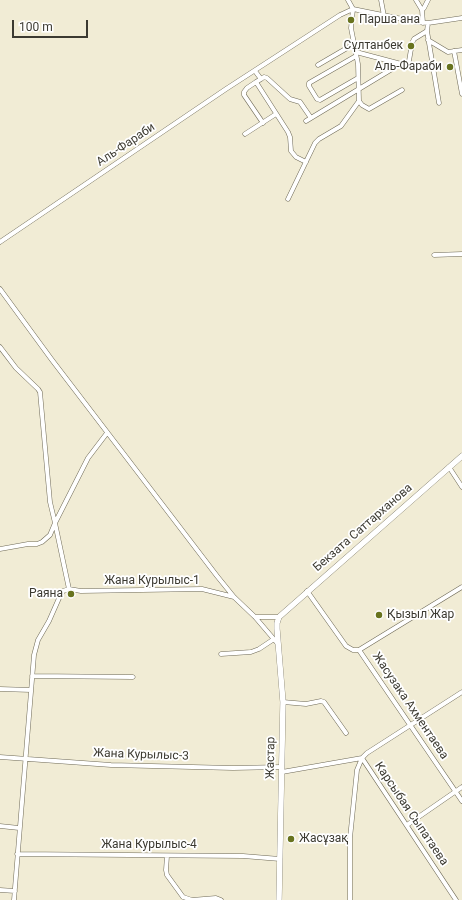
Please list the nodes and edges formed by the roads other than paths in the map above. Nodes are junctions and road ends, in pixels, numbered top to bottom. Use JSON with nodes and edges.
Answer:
{"nodes":[{"id":1,"x":348,"y":0,"type":"edge"},
{"id":2,"x":380,"y":0,"type":"edge"},
{"id":3,"x":416,"y":0,"type":"edge"},
{"id":4,"x":428,"y":0,"type":"edge"},
{"id":5,"x":353,"y":9,"type":"junction"},
{"id":6,"x":422,"y":10,"type":"junction"},
{"id":7,"x":384,"y":16,"type":"junction"},
{"id":8,"x":462,"y":18,"type":"edge"},
{"id":9,"x":423,"y":23,"type":"junction"},
{"id":10,"x":428,"y":23,"type":"junction"},
{"id":11,"x":427,"y":31,"type":"junction"},
{"id":12,"x":428,"y":40,"type":"junction"},
{"id":13,"x":354,"y":44,"type":"junction"},
{"id":14,"x":462,"y":50,"type":"edge"},
{"id":15,"x":454,"y":51,"type":"junction"},
{"id":16,"x":356,"y":54,"type":"junction"},
{"id":17,"x":318,"y":65,"type":"dead end"},
{"id":18,"x":392,"y":69,"type":"dead end"},
{"id":19,"x":255,"y":71,"type":"junction"},
{"id":20,"x":358,"y":78,"type":"junction"},
{"id":21,"x":261,"y":79,"type":"junction"},
{"id":22,"x":256,"y":82,"type":"junction"},
{"id":23,"x":358,"y":90,"type":"junction"},
{"id":24,"x":402,"y":90,"type":"dead end"},
{"id":25,"x":462,"y":94,"type":"edge"},
{"id":26,"x":359,"y":101,"type":"junction"},
{"id":27,"x":439,"y":103,"type":"dead end"},
{"id":28,"x":276,"y":114,"type":"junction"},
{"id":29,"x":311,"y":118,"type":"junction"},
{"id":30,"x":306,"y":121,"type":"dead end"},
{"id":31,"x":263,"y":122,"type":"junction"},
{"id":32,"x":245,"y":134,"type":"dead end"},
{"id":33,"x":306,"y":162,"type":"junction"},
{"id":34,"x":288,"y":199,"type":"dead end"},
{"id":35,"x":0,"y":242,"type":"edge"},
{"id":36,"x":462,"y":254,"type":"edge"},
{"id":37,"x":434,"y":255,"type":"dead end"},
{"id":38,"x":0,"y":289,"type":"edge"},
{"id":39,"x":0,"y":347,"type":"edge"},
{"id":40,"x":107,"y":432,"type":"junction"},
{"id":41,"x":462,"y":456,"type":"edge"},
{"id":42,"x":449,"y":467,"type":"junction"},
{"id":43,"x":462,"y":487,"type":"edge"},
{"id":44,"x":55,"y":523,"type":"junction"},
{"id":45,"x":0,"y":549,"type":"edge"},
{"id":46,"x":462,"y":586,"type":"edge"},
{"id":47,"x":69,"y":589,"type":"junction"},
{"id":48,"x":308,"y":591,"type":"junction"},
{"id":49,"x":234,"y":597,"type":"junction"},
{"id":50,"x":255,"y":617,"type":"junction"},
{"id":51,"x":279,"y":617,"type":"junction"},
{"id":52,"x":276,"y":641,"type":"junction"},
{"id":53,"x":359,"y":650,"type":"junction"},
{"id":54,"x":222,"y":654,"type":"dead end"},
{"id":55,"x":32,"y":676,"type":"junction"},
{"id":56,"x":133,"y":677,"type":"dead end"},
{"id":57,"x":0,"y":689,"type":"edge"},
{"id":58,"x":31,"y":690,"type":"junction"},
{"id":59,"x":462,"y":692,"type":"edge"},
{"id":60,"x":283,"y":702,"type":"junction"},
{"id":61,"x":411,"y":725,"type":"junction"},
{"id":62,"x":346,"y":733,"type":"dead end"},
{"id":63,"x":0,"y":757,"type":"edge"},
{"id":64,"x":362,"y":758,"type":"junction"},
{"id":65,"x":26,"y":759,"type":"junction"},
{"id":66,"x":282,"y":769,"type":"junction"},
{"id":67,"x":462,"y":787,"type":"edge"},
{"id":68,"x":455,"y":791,"type":"junction"},
{"id":69,"x":462,"y":801,"type":"edge"},
{"id":70,"x":407,"y":825,"type":"junction"},
{"id":71,"x":0,"y":826,"type":"edge"},
{"id":72,"x":20,"y":828,"type":"junction"},
{"id":73,"x":17,"y":854,"type":"junction"},
{"id":74,"x":167,"y":856,"type":"junction"},
{"id":75,"x":280,"y":858,"type":"junction"},
{"id":76,"x":0,"y":890,"type":"edge"},
{"id":77,"x":15,"y":891,"type":"junction"},
{"id":78,"x":14,"y":900,"type":"edge"},
{"id":79,"x":221,"y":900,"type":"edge"},
{"id":80,"x":279,"y":900,"type":"edge"},
{"id":81,"x":350,"y":900,"type":"edge"},
{"id":82,"x":456,"y":900,"type":"edge"}],
"edges":[{"from":1,"to":5,"type":"street"},
{"from":2,"to":7,"type":"street"},
{"from":3,"to":6,"type":"street"},
{"from":4,"to":6,"type":"street"},
{"from":5,"to":7,"type":"street"},
{"from":5,"to":13,"type":"street"},
{"from":5,"to":19,"type":"street","name":"Аль-Фараби"},
{"from":6,"to":9,"type":"street"},
{"from":7,"to":9,"type":"street"},
{"from":8,"to":10,"type":"street"},
{"from":9,"to":10,"type":"street"},
{"from":10,"to":11,"type":"street"},
{"from":11,"to":12,"type":"street"},
{"from":11,"to":16,"type":"street"},
{"from":12,"to":15,"type":"street"},
{"from":12,"to":27,"type":"street"},
{"from":13,"to":16,"type":"street"},
{"from":13,"to":17,"type":"street"},
{"from":14,"to":15,"type":"street"},
{"from":15,"to":25,"type":"street"},
{"from":16,"to":20,"type":"street"},
{"from":16,"to":20,"type":"street"},
{"from":18,"to":23,"type":"street"},
{"from":19,"to":21,"type":"street"},
{"from":19,"to":35,"type":"street","name":"Аль-Фараби"},
{"from":20,"to":23,"type":"street"},
{"from":21,"to":22,"type":"street"},
{"from":21,"to":29,"type":"street"},
{"from":22,"to":28,"type":"street"},
{"from":22,"to":31,"type":"street"},
{"from":23,"to":26,"type":"street"},
{"from":23,"to":29,"type":"street"},
{"from":24,"to":26,"type":"street"},
{"from":26,"to":33,"type":"street"},
{"from":28,"to":31,"type":"street"},
{"from":28,"to":33,"type":"street"},
{"from":29,"to":30,"type":"street"},
{"from":31,"to":32,"type":"street"},
{"from":33,"to":34,"type":"street"},
{"from":36,"to":37,"type":"street"},
{"from":38,"to":40,"type":"street"},
{"from":39,"to":44,"type":"street"},
{"from":40,"to":44,"type":"street"},
{"from":40,"to":49,"type":"street"},
{"from":41,"to":42,"type":"street","name":"Бекзата Саттарханова"},
{"from":42,"to":43,"type":"street"},
{"from":42,"to":48,"type":"street","name":"Бекзата Саттарханова"},
{"from":44,"to":45,"type":"street"},
{"from":44,"to":47,"type":"street"},
{"from":46,"to":53,"type":"street"},
{"from":47,"to":49,"type":"street","name":"Жана Курылыс-1"},
{"from":47,"to":55,"type":"street"},
{"from":48,"to":51,"type":"street","name":"Бекзата Саттарханова"},
{"from":48,"to":53,"type":"street","name":"Жасузака Ахментаева"},
{"from":49,"to":50,"type":"street"},
{"from":50,"to":51,"type":"street"},
{"from":50,"to":52,"type":"street"},
{"from":51,"to":52,"type":"street","name":"Жастар"},
{"from":52,"to":54,"type":"street"},
{"from":52,"to":60,"type":"street","name":"Жастар"},
{"from":53,"to":61,"type":"street","name":"Жасузака Ахментаева"},
{"from":55,"to":56,"type":"street"},
{"from":55,"to":58,"type":"street"},
{"from":57,"to":58,"type":"street"},
{"from":58,"to":65,"type":"street"},
{"from":59,"to":61,"type":"street"},
{"from":60,"to":62,"type":"street"},
{"from":60,"to":66,"type":"street","name":"Жастар"},
{"from":61,"to":64,"type":"street"},
{"from":61,"to":68,"type":"street","name":"Жасузака Ахментаева"},
{"from":63,"to":65,"type":"street","name":"Жана Курылыс-3"},
{"from":64,"to":66,"type":"street","name":"Жана Курылыс-3"},
{"from":64,"to":70,"type":"street","name":"Карсыбая Сыпатаева"},
{"from":64,"to":81,"type":"street"},
{"from":65,"to":66,"type":"street","name":"Жана Курылыс-3"},
{"from":65,"to":72,"type":"street"},
{"from":66,"to":75,"type":"street","name":"Жастар"},
{"from":67,"to":68,"type":"street"},
{"from":68,"to":69,"type":"street","name":"Жасузака Ахментаева"},
{"from":68,"to":70,"type":"street"},
{"from":70,"to":82,"type":"street","name":"Карсыбая Сыпатаева"},
{"from":71,"to":72,"type":"street"},
{"from":72,"to":73,"type":"street"},
{"from":73,"to":74,"type":"street","name":"Жана Курылыс-4"},
{"from":73,"to":77,"type":"street"},
{"from":74,"to":75,"type":"street","name":"Жана Курылыс-4"},
{"from":74,"to":79,"type":"street"},
{"from":75,"to":80,"type":"street","name":"Жастар"},
{"from":76,"to":77,"type":"street"},
{"from":77,"to":78,"type":"street"}]}
